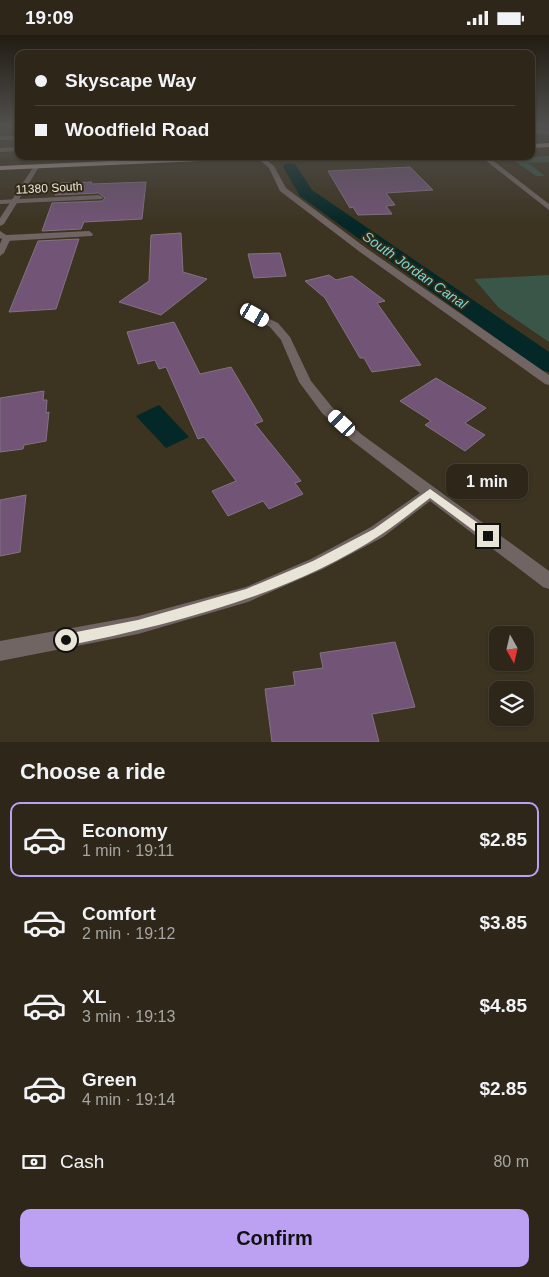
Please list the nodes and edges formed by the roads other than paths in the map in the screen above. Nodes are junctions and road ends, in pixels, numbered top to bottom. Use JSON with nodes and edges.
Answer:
{"nodes":[{"id":1,"x":146,"y":160,"type":"edge"},
{"id":2,"x":262,"y":160,"type":"edge"},
{"id":3,"x":488,"y":160,"type":"edge"},
{"id":4,"x":36,"y":167,"type":"junction"},
{"id":5,"x":0,"y":168,"type":"edge"},
{"id":6,"x":99,"y":197,"type":"dead end"},
{"id":7,"x":14,"y":201,"type":"junction"},
{"id":8,"x":0,"y":202,"type":"edge"},
{"id":9,"x":549,"y":208,"type":"edge"},
{"id":10,"x":0,"y":224,"type":"edge"},
{"id":11,"x":89,"y":234,"type":"dead end"},
{"id":12,"x":4,"y":236,"type":"edge"},
{"id":13,"x":0,"y":253,"type":"edge"},
{"id":14,"x":255,"y":315,"type":"dead end"},
{"id":15,"x":549,"y":381,"type":"edge"},
{"id":16,"x":430,"y":493,"type":"junction"},
{"id":17,"x":549,"y":581,"type":"edge"},
{"id":18,"x":0,"y":651,"type":"edge"}],
"edges":[{"from":1,"to":4,"type":"main road"},
{"from":2,"to":15,"type":"street"},
{"from":3,"to":9,"type":"street"},
{"from":4,"to":5,"type":"main road"},
{"from":4,"to":7,"type":"street"},
{"from":6,"to":7,"type":"street","name":"11380 South"},
{"from":7,"to":8,"type":"street","name":"11380 South"},
{"from":7,"to":10,"type":"street"},
{"from":11,"to":12,"type":"street"},
{"from":12,"to":13,"type":"street"},
{"from":14,"to":16,"type":"street"},
{"from":16,"to":17,"type":"street"},
{"from":16,"to":18,"type":"street"}]}
